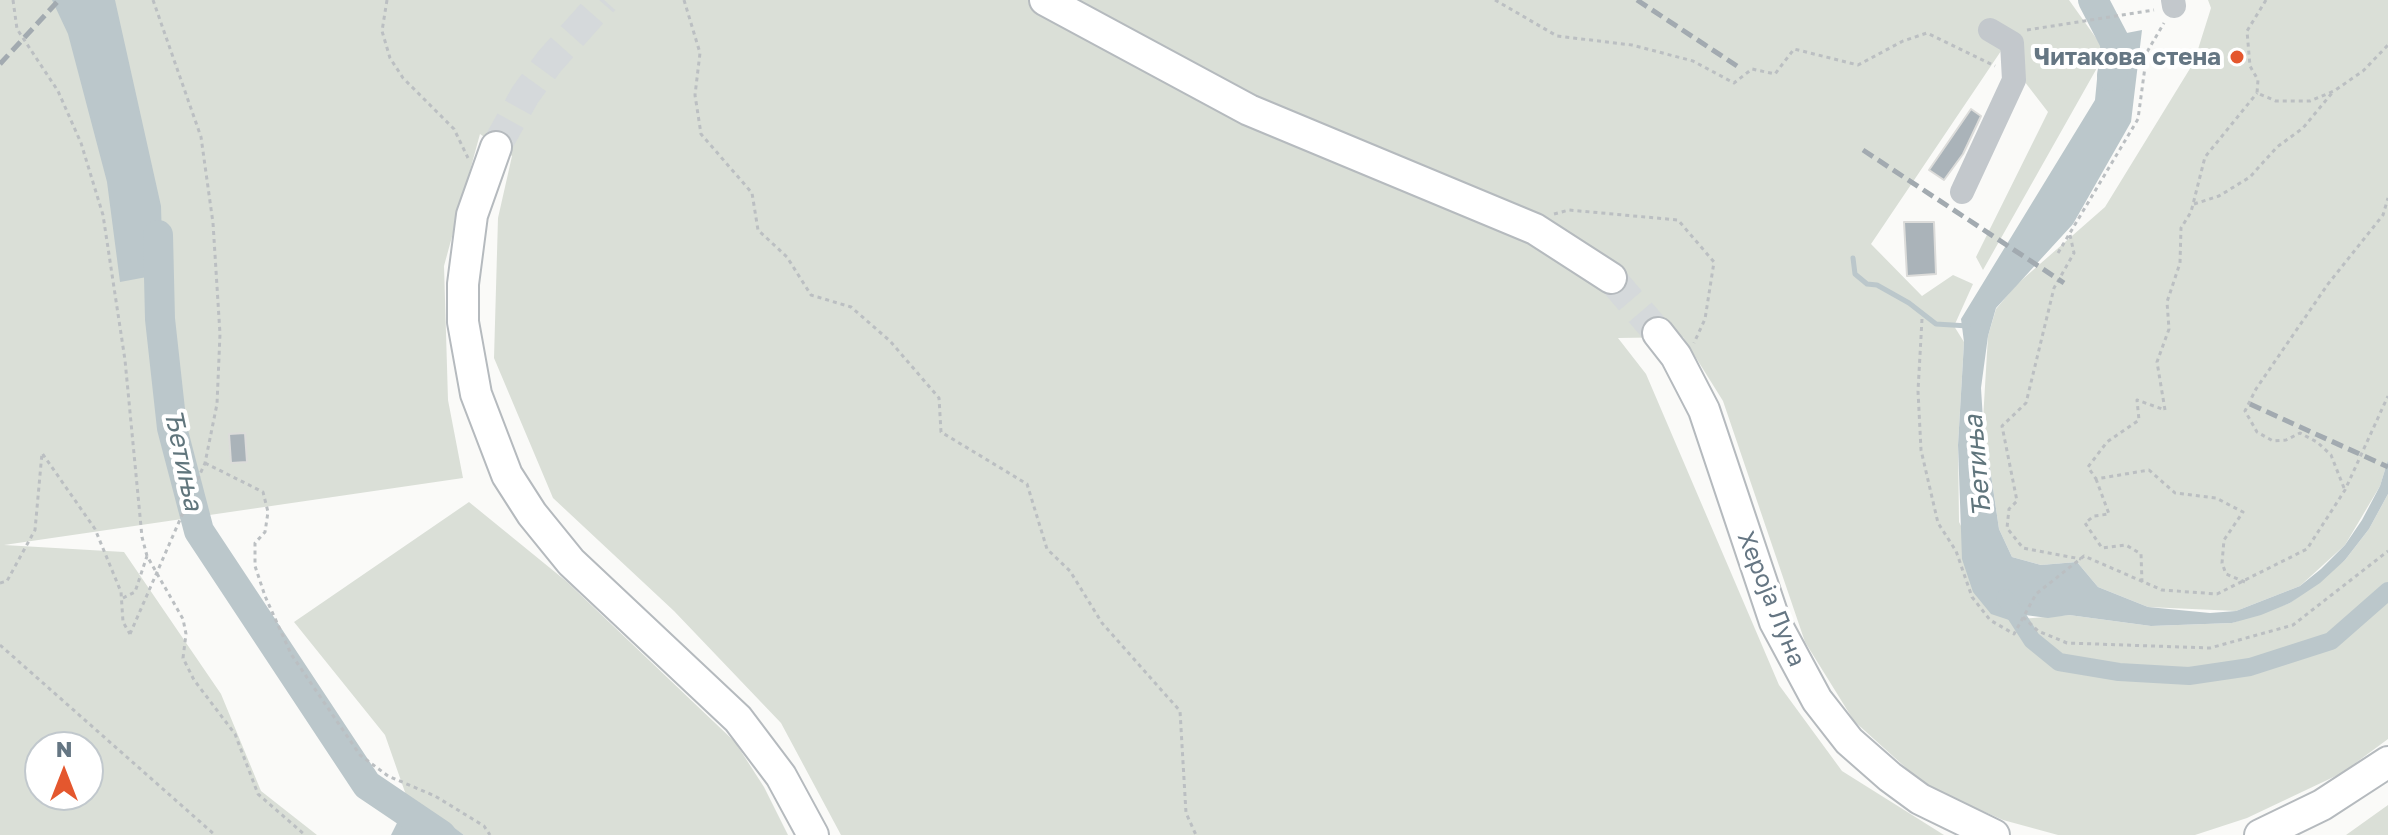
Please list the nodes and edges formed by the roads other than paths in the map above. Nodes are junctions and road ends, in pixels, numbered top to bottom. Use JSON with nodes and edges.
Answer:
{"nodes":[{"id":1,"x":1045,"y":0,"type":"edge"},
{"id":2,"x":1990,"y":30,"type":"dead end"},
{"id":3,"x":491,"y":161,"type":"tunnel mouth"},
{"id":4,"x":1962,"y":192,"type":"dead end"},
{"id":5,"x":1611,"y":278,"type":"tunnel mouth"},
{"id":6,"x":1658,"y":333,"type":"tunnel mouth"},
{"id":7,"x":2388,"y":762,"type":"edge"},
{"id":8,"x":813,"y":835,"type":"edge"},
{"id":9,"x":1994,"y":835,"type":"edge"},
{"id":10,"x":2260,"y":835,"type":"edge"}],
"edges":[{"from":1,"to":5,"type":"main road"},
{"from":2,"to":4,"type":"lane"},
{"from":3,"to":8,"type":"main road"},
{"from":6,"to":9,"type":"main road","name":"Хероја Луна"},
{"from":7,"to":10,"type":"main road"}]}
